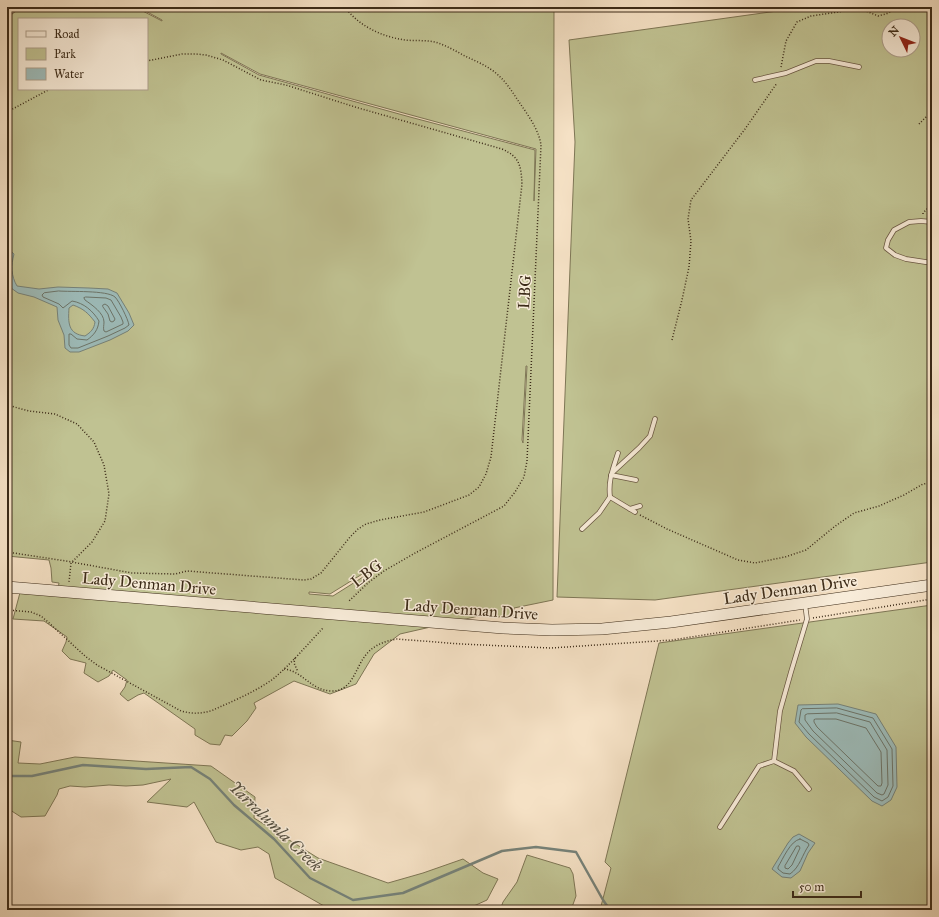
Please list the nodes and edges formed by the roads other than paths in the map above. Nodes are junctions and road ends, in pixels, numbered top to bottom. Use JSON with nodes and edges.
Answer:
{"nodes":[{"id":1,"x":17,"y":7,"type":"edge"},
{"id":2,"x":7,"y":15,"type":"edge"},
{"id":3,"x":859,"y":67,"type":"dead end"},
{"id":4,"x":755,"y":80,"type":"dead end"},
{"id":5,"x":932,"y":222,"type":"edge"},
{"id":6,"x":932,"y":263,"type":"edge"},
{"id":7,"x":655,"y":419,"type":"dead end"},
{"id":8,"x":618,"y":453,"type":"dead end"},
{"id":9,"x":611,"y":475,"type":"junction"},
{"id":10,"x":636,"y":480,"type":"dead end"},
{"id":11,"x":610,"y":497,"type":"junction"},
{"id":12,"x":640,"y":506,"type":"dead end"},
{"id":13,"x":630,"y":509,"type":"junction"},
{"id":14,"x":635,"y":512,"type":"road end"},
{"id":15,"x":582,"y":529,"type":"dead end"},
{"id":16,"x":932,"y":585,"type":"edge"},
{"id":17,"x":7,"y":587,"type":"edge"},
{"id":18,"x":805,"y":603,"type":"junction"},
{"id":19,"x":774,"y":761,"type":"junction"},
{"id":20,"x":809,"y":789,"type":"dead end"},
{"id":21,"x":720,"y":828,"type":"dead end"}],
"edges":[{"from":1,"to":2,"type":"lane"},
{"from":3,"to":4,"type":"lane"},
{"from":5,"to":6,"type":"lane"},
{"from":7,"to":9,"type":"lane"},
{"from":8,"to":9,"type":"lane"},
{"from":9,"to":10,"type":"lane"},
{"from":9,"to":11,"type":"lane"},
{"from":11,"to":13,"type":"lane"},
{"from":11,"to":15,"type":"lane"},
{"from":12,"to":13,"type":"lane"},
{"from":13,"to":14,"type":"lane"},
{"from":16,"to":18,"type":"street","name":"Lady Denman Drive"},
{"from":17,"to":18,"type":"street","name":"Lady Denman Drive"},
{"from":18,"to":19,"type":"lane"},
{"from":19,"to":20,"type":"lane"},
{"from":19,"to":21,"type":"lane"}]}
